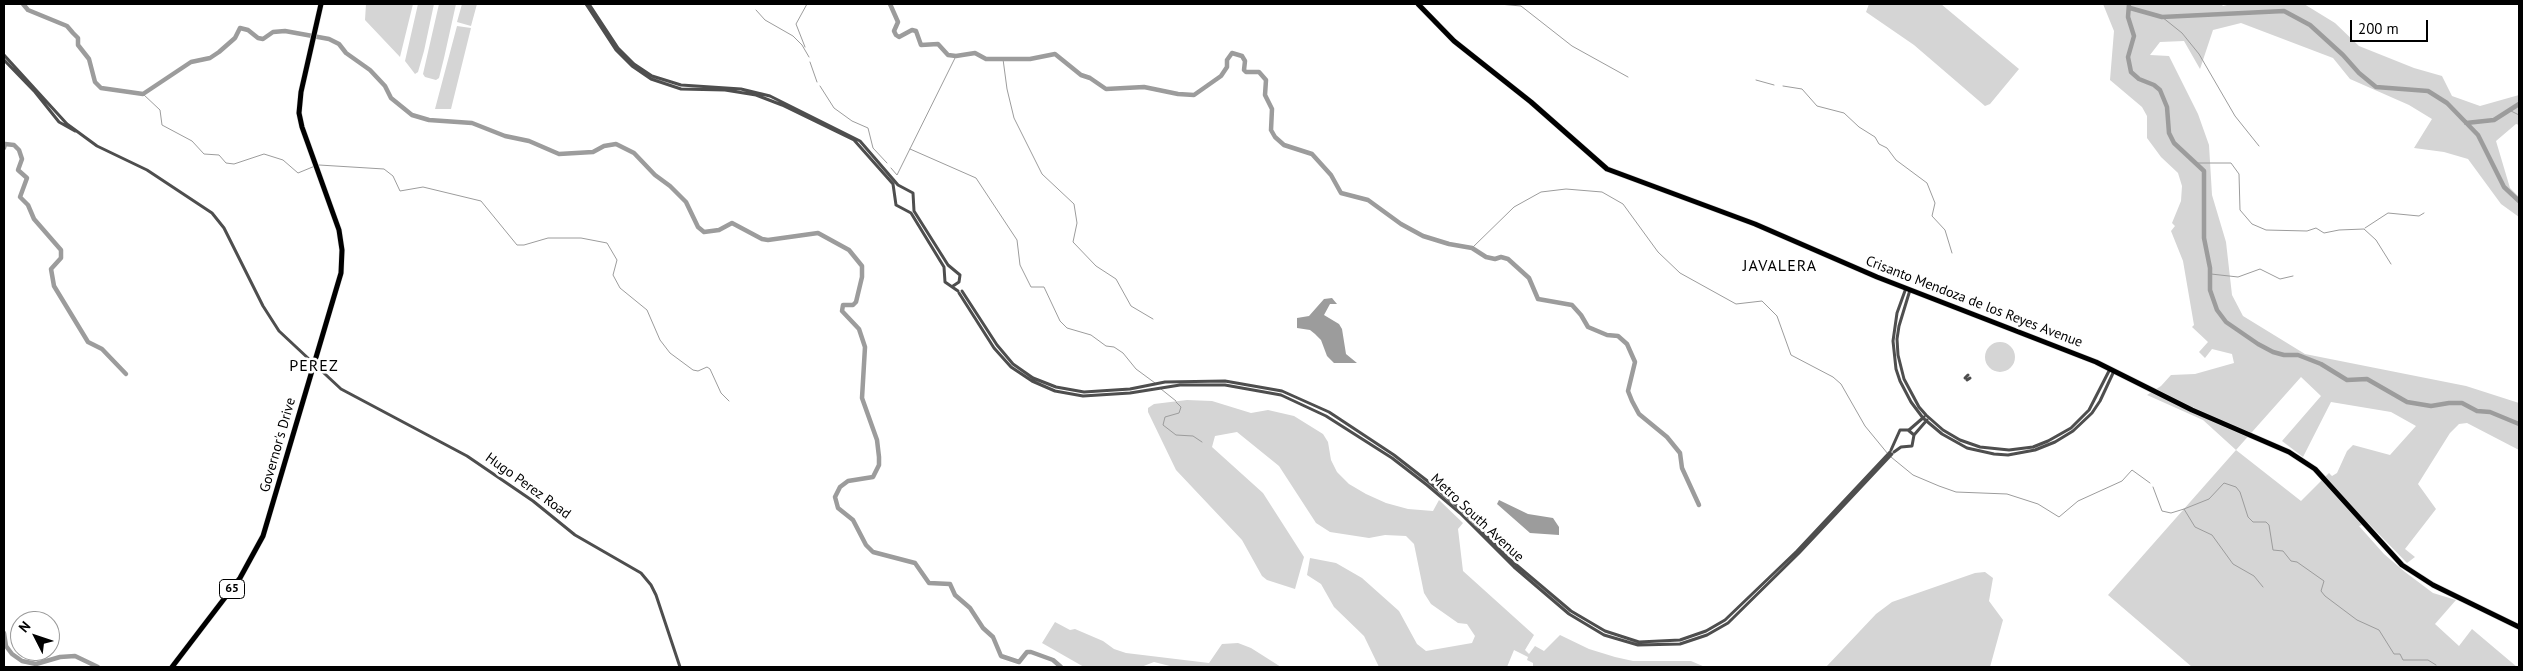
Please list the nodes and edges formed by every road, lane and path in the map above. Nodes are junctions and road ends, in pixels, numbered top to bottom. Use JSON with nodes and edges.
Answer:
{"nodes":[{"id":1,"x":321,"y":4,"type":"edge"},
{"id":2,"x":586,"y":4,"type":"edge"},
{"id":3,"x":590,"y":4,"type":"edge"},
{"id":4,"x":1418,"y":4,"type":"edge"},
{"id":5,"x":4,"y":56,"type":"edge"},
{"id":6,"x":4,"y":60,"type":"edge"},
{"id":7,"x":78,"y":132,"type":"junction"},
{"id":8,"x":904,"y":189,"type":"junction"},
{"id":9,"x":896,"y":194,"type":"junction"},
{"id":10,"x":912,"y":206,"type":"junction"},
{"id":11,"x":906,"y":210,"type":"junction"},
{"id":12,"x":953,"y":270,"type":"junction"},
{"id":13,"x":946,"y":273,"type":"junction"},
{"id":14,"x":958,"y":283,"type":"junction"},
{"id":15,"x":953,"y":286,"type":"junction"},
{"id":16,"x":1908,"y":289,"type":"junction"},
{"id":17,"x":960,"y":291,"type":"junction"},
{"id":18,"x":314,"y":364,"type":"junction"},
{"id":19,"x":2112,"y":370,"type":"junction"},
{"id":20,"x":1926,"y":418,"type":"junction"},
{"id":21,"x":1909,"y":430,"type":"junction"},
{"id":22,"x":1914,"y":435,"type":"junction"},
{"id":23,"x":1896,"y":442,"type":"junction"},
{"id":24,"x":1901,"y":447,"type":"junction"},
{"id":25,"x":1890,"y":453,"type":"junction"},
{"id":26,"x":2519,"y":627,"type":"edge"},
{"id":27,"x":172,"y":667,"type":"edge"},
{"id":28,"x":680,"y":667,"type":"edge"}],
"edges":[{"from":1,"to":18,"type":"main road","name":"Governor's Drive","number":"65"},
{"from":2,"to":9,"type":"street"},
{"from":3,"to":8,"type":"street"},
{"from":4,"to":16,"type":"main road","name":"Crisanto Mendoza de los Reyes Avenue"},
{"from":5,"to":7,"type":"street"},
{"from":6,"to":7,"type":"street"},
{"from":7,"to":18,"type":"street","name":"Hugo Perez Road"},
{"from":8,"to":9,"type":"street"},
{"from":8,"to":10,"type":"street"},
{"from":9,"to":11,"type":"street"},
{"from":10,"to":11,"type":"street"},
{"from":10,"to":12,"type":"street"},
{"from":11,"to":13,"type":"street"},
{"from":12,"to":13,"type":"street"},
{"from":12,"to":14,"type":"street"},
{"from":13,"to":15,"type":"street"},
{"from":14,"to":15,"type":"street"},
{"from":14,"to":17,"type":"street","name":"Metro South Avenue"},
{"from":15,"to":17,"type":"street","name":"Metro South Avenue"},
{"from":16,"to":19,"type":"main road","name":"Crisanto Mendoza de los Reyes Avenue"},
{"from":16,"to":20,"type":"street"},
{"from":17,"to":25,"type":"street","name":"Metro South Avenue"},
{"from":17,"to":25,"type":"street","name":"Metro South Avenue"},
{"from":18,"to":27,"type":"main road","name":"Governor's Drive","number":"65"},
{"from":18,"to":28,"type":"street","name":"Hugo Perez Road"},
{"from":19,"to":20,"type":"street"},
{"from":19,"to":26,"type":"main road","name":"Crisanto Mendoza de los Reyes Avenue"},
{"from":20,"to":21,"type":"street","name":"Metro South Avenue"},
{"from":20,"to":22,"type":"street","name":"Metro South Avenue"},
{"from":21,"to":22,"type":"street"},
{"from":21,"to":23,"type":"street","name":"Metro South Avenue"},
{"from":22,"to":24,"type":"street","name":"Metro South Avenue"},
{"from":23,"to":24,"type":"street"},
{"from":23,"to":25,"type":"street","name":"Metro South Avenue"},
{"from":24,"to":25,"type":"street","name":"Metro South Avenue"}]}
